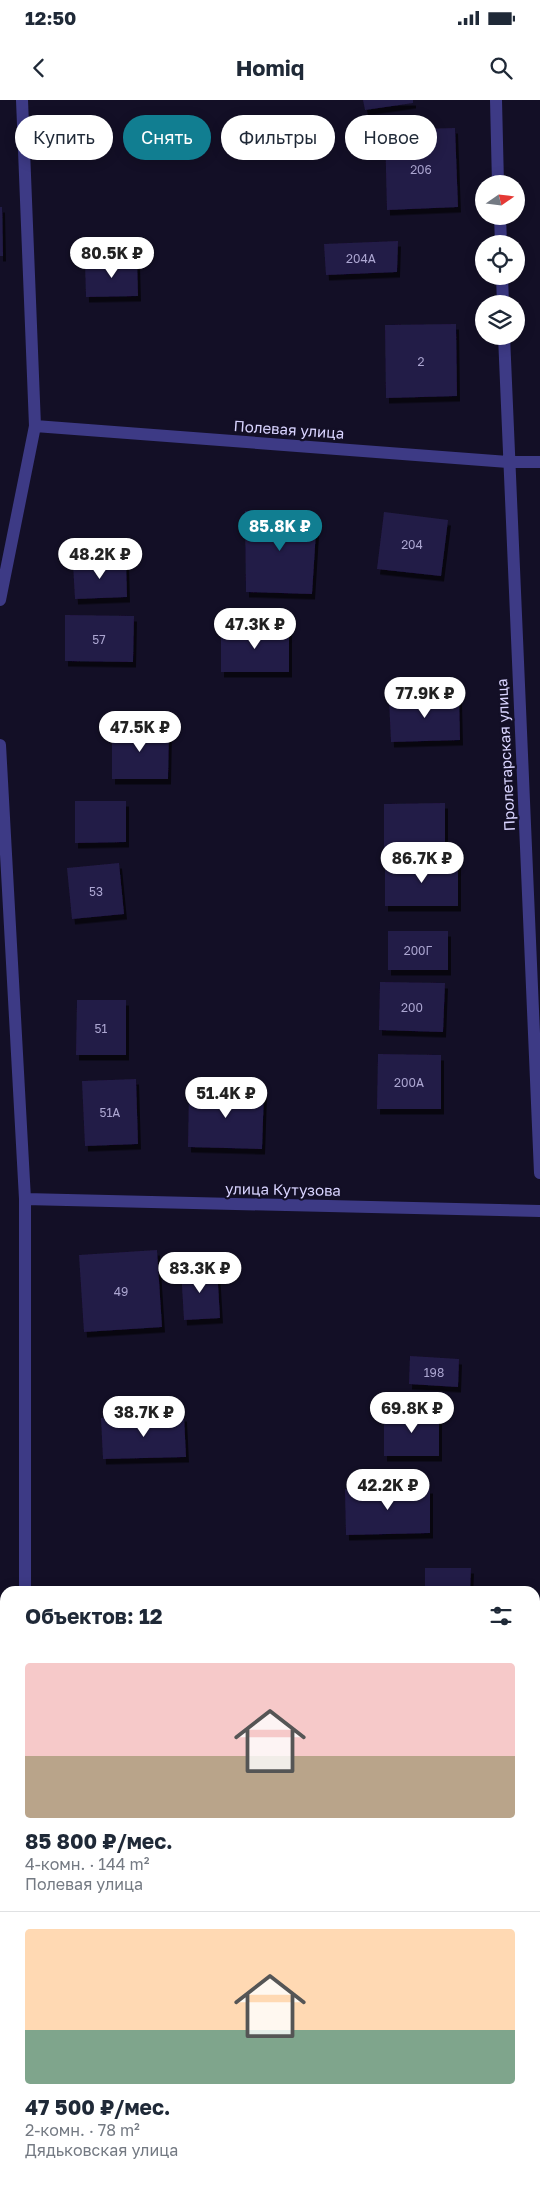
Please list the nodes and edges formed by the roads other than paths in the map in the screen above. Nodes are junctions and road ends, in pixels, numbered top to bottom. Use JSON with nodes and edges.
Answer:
{"nodes":[{"id":1,"x":22,"y":100,"type":"edge"},
{"id":2,"x":496,"y":100,"type":"edge"},
{"id":3,"x":498,"y":175,"type":"edge"},
{"id":4,"x":504,"y":345,"type":"edge"},
{"id":5,"x":35,"y":426,"type":"junction"},
{"id":6,"x":508,"y":462,"type":"junction"},
{"id":7,"x":540,"y":462,"type":"edge"},
{"id":8,"x":0,"y":600,"type":"edge"},
{"id":9,"x":0,"y":745,"type":"edge"},
{"id":10,"x":540,"y":1173,"type":"edge"},
{"id":11,"x":25,"y":1199,"type":"junction"},
{"id":12,"x":540,"y":1211,"type":"edge"},
{"id":13,"x":25,"y":1586,"type":"edge"}],
"edges":[{"from":1,"to":5,"type":"street"},
{"from":2,"to":3,"type":"street"},
{"from":4,"to":6,"type":"street","name":"Пролетарская улица"},
{"from":5,"to":6,"type":"street","name":"Полевая улица"},
{"from":5,"to":8,"type":"street"},
{"from":6,"to":7,"type":"street","name":"Полевая улица"},
{"from":6,"to":10,"type":"street","name":"Пролетарская улица"},
{"from":9,"to":11,"type":"street"},
{"from":11,"to":12,"type":"street","name":"улица Кутузова"},
{"from":11,"to":13,"type":"street"}]}
